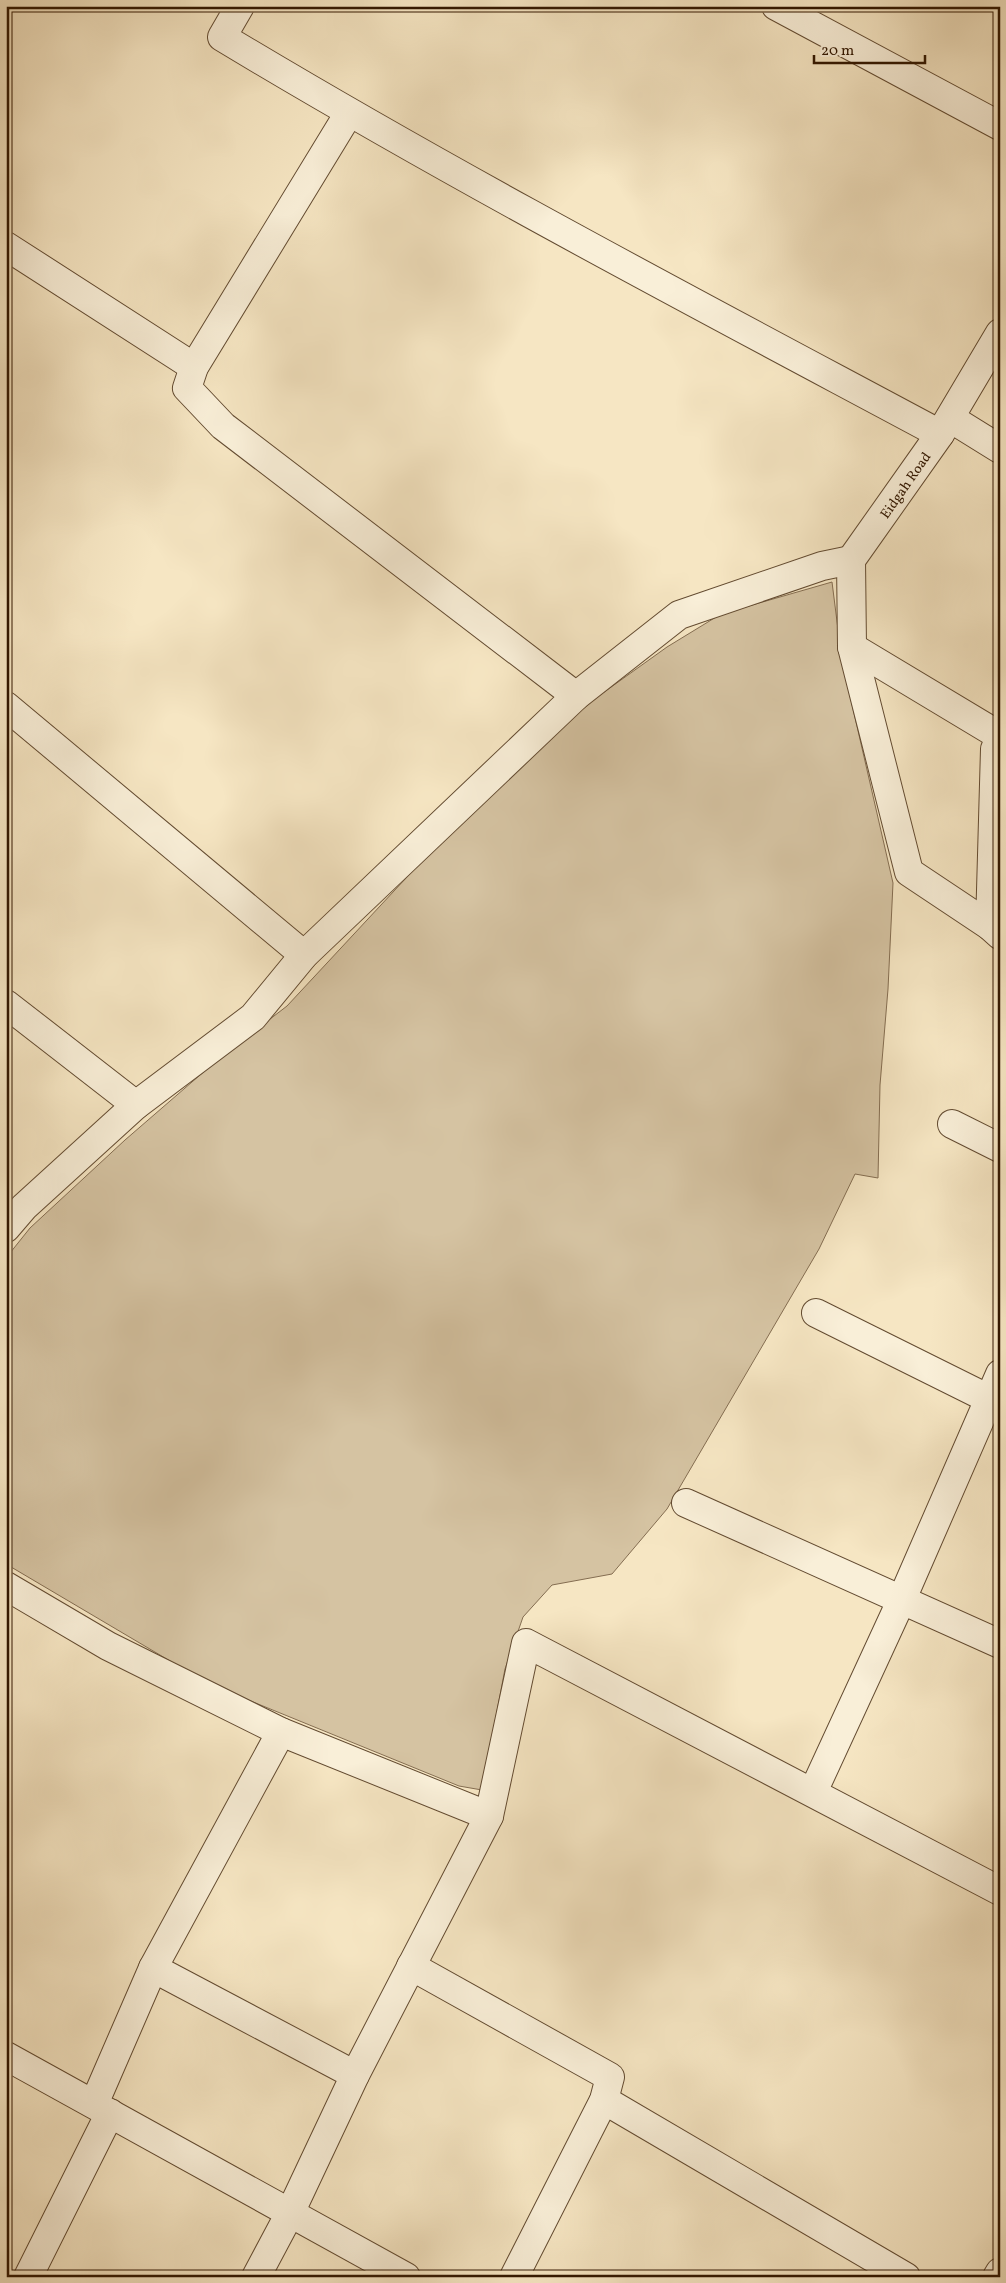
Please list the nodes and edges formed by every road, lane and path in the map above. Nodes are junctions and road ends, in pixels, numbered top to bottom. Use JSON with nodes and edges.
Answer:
{"nodes":[{"id":1,"x":240,"y":6,"type":"edge"},
{"id":2,"x":776,"y":6,"type":"edge"},
{"id":3,"x":349,"y":113,"type":"junction"},
{"id":4,"x":1000,"y":126,"type":"edge"},
{"id":5,"x":6,"y":246,"type":"edge"},
{"id":6,"x":1000,"y":333,"type":"edge"},
{"id":7,"x":194,"y":367,"type":"junction"},
{"id":8,"x":945,"y":426,"type":"junction"},
{"id":9,"x":1000,"y":449,"type":"edge"},
{"id":10,"x":851,"y":560,"type":"junction"},
{"id":11,"x":852,"y":647,"type":"junction"},
{"id":12,"x":576,"y":696,"type":"junction"},
{"id":13,"x":6,"y":706,"type":"edge"},
{"id":14,"x":1000,"y":738,"type":"edge"},
{"id":15,"x":995,"y":930,"type":"edge"},
{"id":16,"x":304,"y":955,"type":"junction"},
{"id":17,"x":6,"y":1004,"type":"edge"},
{"id":18,"x":136,"y":1105,"type":"junction"},
{"id":19,"x":952,"y":1124,"type":"dead end"},
{"id":20,"x":1000,"y":1148,"type":"edge"},
{"id":21,"x":6,"y":1228,"type":"edge"},
{"id":22,"x":816,"y":1313,"type":"dead end"},
{"id":23,"x":1000,"y":1374,"type":"edge"},
{"id":24,"x":989,"y":1399,"type":"junction"},
{"id":25,"x":686,"y":1503,"type":"dead end"},
{"id":26,"x":6,"y":1586,"type":"edge"},
{"id":27,"x":902,"y":1599,"type":"junction"},
{"id":28,"x":1000,"y":1644,"type":"edge"},
{"id":29,"x":281,"y":1732,"type":"junction"},
{"id":30,"x":813,"y":1792,"type":"junction"},
{"id":31,"x":489,"y":1816,"type":"junction"},
{"id":32,"x":1000,"y":1891,"type":"edge"},
{"id":33,"x":411,"y":1966,"type":"junction"},
{"id":34,"x":153,"y":1968,"type":"junction"},
{"id":35,"x":6,"y":2056,"type":"edge"},
{"id":36,"x":355,"y":2075,"type":"junction"},
{"id":37,"x":604,"y":2100,"type":"junction"},
{"id":38,"x":102,"y":2109,"type":"junction"},
{"id":39,"x":290,"y":2213,"type":"junction"},
{"id":40,"x":1000,"y":2272,"type":"edge"},
{"id":41,"x":28,"y":2277,"type":"edge"},
{"id":42,"x":256,"y":2277,"type":"edge"},
{"id":43,"x":406,"y":2277,"type":"edge"},
{"id":44,"x":514,"y":2277,"type":"edge"},
{"id":45,"x":906,"y":2277,"type":"edge"},
{"id":46,"x":997,"y":2277,"type":"edge"}],
"edges":[{"from":1,"to":3,"type":"street"},
{"from":2,"to":4,"type":"street"},
{"from":3,"to":7,"type":"street"},
{"from":3,"to":8,"type":"street"},
{"from":5,"to":7,"type":"street"},
{"from":6,"to":8,"type":"street","name":"Eidgah Road"},
{"from":7,"to":12,"type":"street"},
{"from":8,"to":9,"type":"street"},
{"from":8,"to":10,"type":"street","name":"Eidgah Road"},
{"from":10,"to":11,"type":"street"},
{"from":10,"to":12,"type":"street"},
{"from":11,"to":14,"type":"street"},
{"from":11,"to":15,"type":"street"},
{"from":12,"to":16,"type":"street"},
{"from":13,"to":16,"type":"street"},
{"from":14,"to":15,"type":"street"},
{"from":16,"to":18,"type":"street"},
{"from":17,"to":18,"type":"street"},
{"from":18,"to":21,"type":"street"},
{"from":19,"to":20,"type":"street"},
{"from":22,"to":24,"type":"street"},
{"from":23,"to":24,"type":"street"},
{"from":24,"to":27,"type":"street"},
{"from":25,"to":27,"type":"street"},
{"from":26,"to":29,"type":"street"},
{"from":27,"to":28,"type":"street"},
{"from":27,"to":30,"type":"street"},
{"from":29,"to":31,"type":"street"},
{"from":29,"to":34,"type":"street"},
{"from":30,"to":31,"type":"street"},
{"from":30,"to":32,"type":"street"},
{"from":31,"to":33,"type":"street"},
{"from":33,"to":36,"type":"street"},
{"from":33,"to":37,"type":"street"},
{"from":34,"to":36,"type":"street"},
{"from":34,"to":38,"type":"street"},
{"from":35,"to":38,"type":"street"},
{"from":36,"to":39,"type":"street"},
{"from":37,"to":44,"type":"street"},
{"from":37,"to":45,"type":"street"},
{"from":38,"to":39,"type":"street"},
{"from":38,"to":41,"type":"street"},
{"from":39,"to":42,"type":"street"},
{"from":39,"to":43,"type":"street"},
{"from":40,"to":46,"type":"street"}]}
